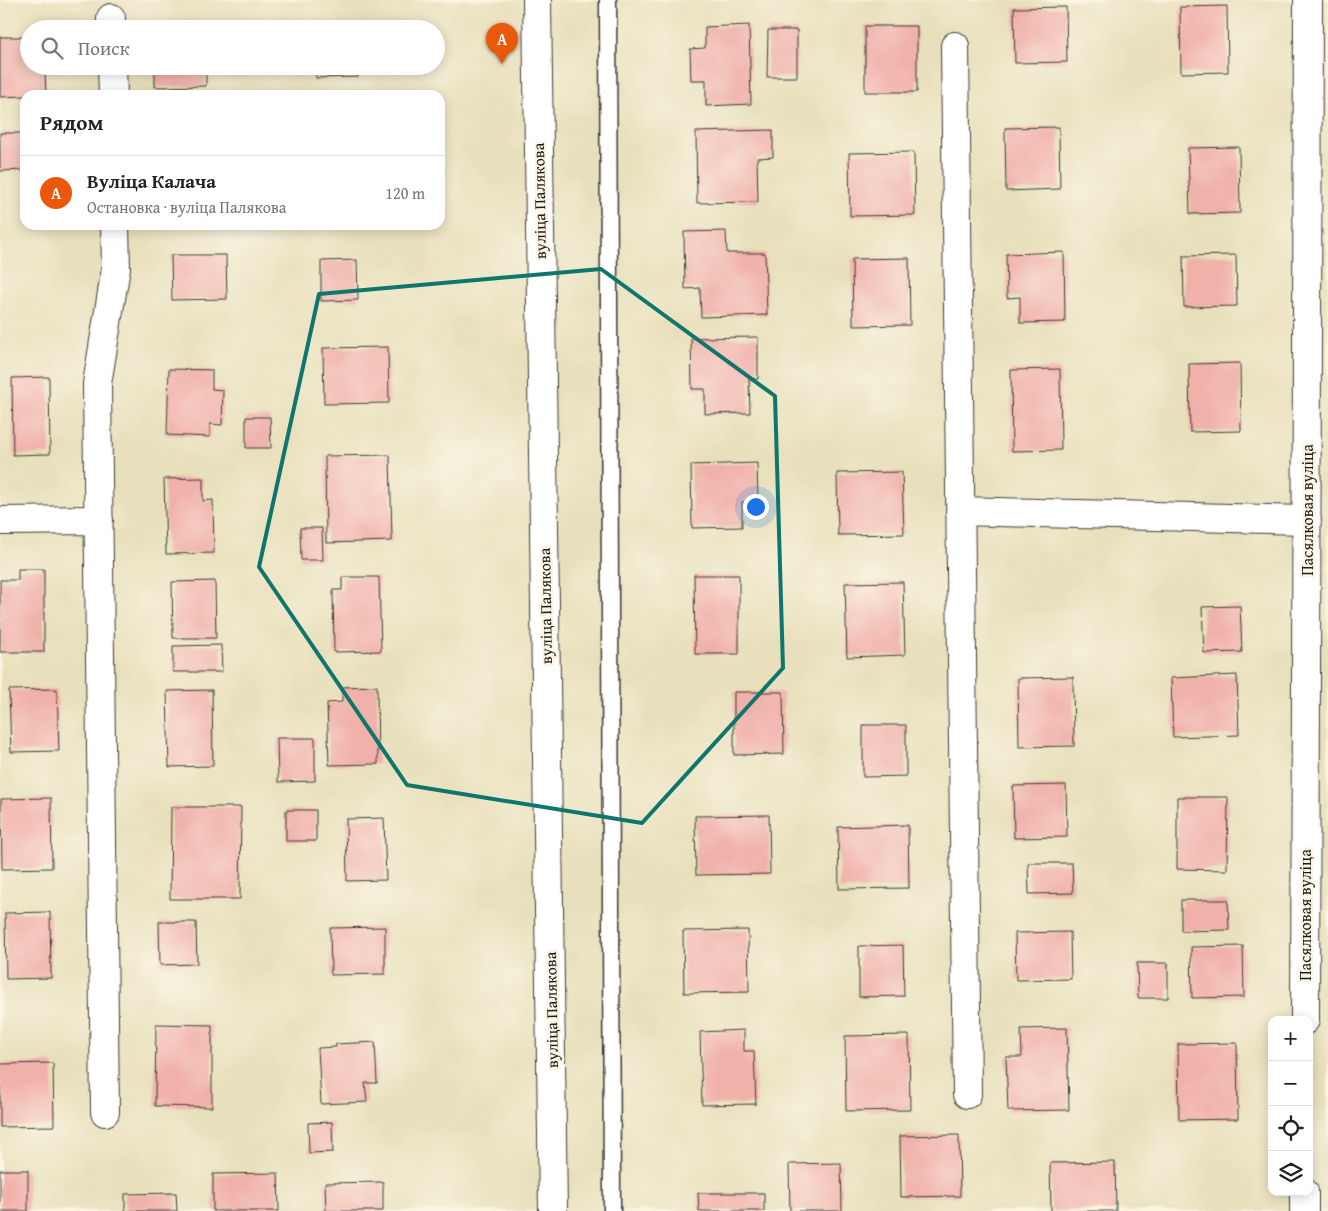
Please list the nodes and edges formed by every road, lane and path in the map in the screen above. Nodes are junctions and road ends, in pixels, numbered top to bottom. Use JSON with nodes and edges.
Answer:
{"nodes":[{"id":1,"x":537,"y":0,"type":"edge"},
{"id":2,"x":608,"y":0,"type":"edge"},
{"id":3,"x":1308,"y":0,"type":"edge"},
{"id":4,"x":955,"y":46,"type":"dead end"},
{"id":5,"x":112,"y":75,"type":"edge"},
{"id":6,"x":112,"y":90,"type":"edge"},
{"id":7,"x":115,"y":230,"type":"edge"},
{"id":8,"x":960,"y":511,"type":"junction"},
{"id":9,"x":99,"y":520,"type":"junction"},
{"id":10,"x":1307,"y":520,"type":"junction"},
{"id":11,"x":0,"y":521,"type":"edge"},
{"id":12,"x":1305,"y":1016,"type":"edge"},
{"id":13,"x":967,"y":1094,"type":"dead end"},
{"id":14,"x":105,"y":1112,"type":"dead end"},
{"id":15,"x":1304,"y":1196,"type":"edge"},
{"id":16,"x":553,"y":1211,"type":"edge"},
{"id":17,"x":612,"y":1211,"type":"edge"},
{"id":18,"x":1304,"y":1211,"type":"edge"}],
"edges":[{"from":1,"to":16,"type":"street","name":"вуліца Палякова"},
{"from":2,"to":17,"type":"lane"},
{"from":3,"to":10,"type":"street","name":"Пасялковая вуліца"},
{"from":4,"to":8,"type":"street"},
{"from":5,"to":6,"type":"street"},
{"from":7,"to":9,"type":"street"},
{"from":8,"to":10,"type":"street"},
{"from":8,"to":13,"type":"street"},
{"from":9,"to":11,"type":"street"},
{"from":9,"to":14,"type":"street"},
{"from":10,"to":12,"type":"street","name":"Пасялковая вуліца"},
{"from":15,"to":18,"type":"street"}]}
